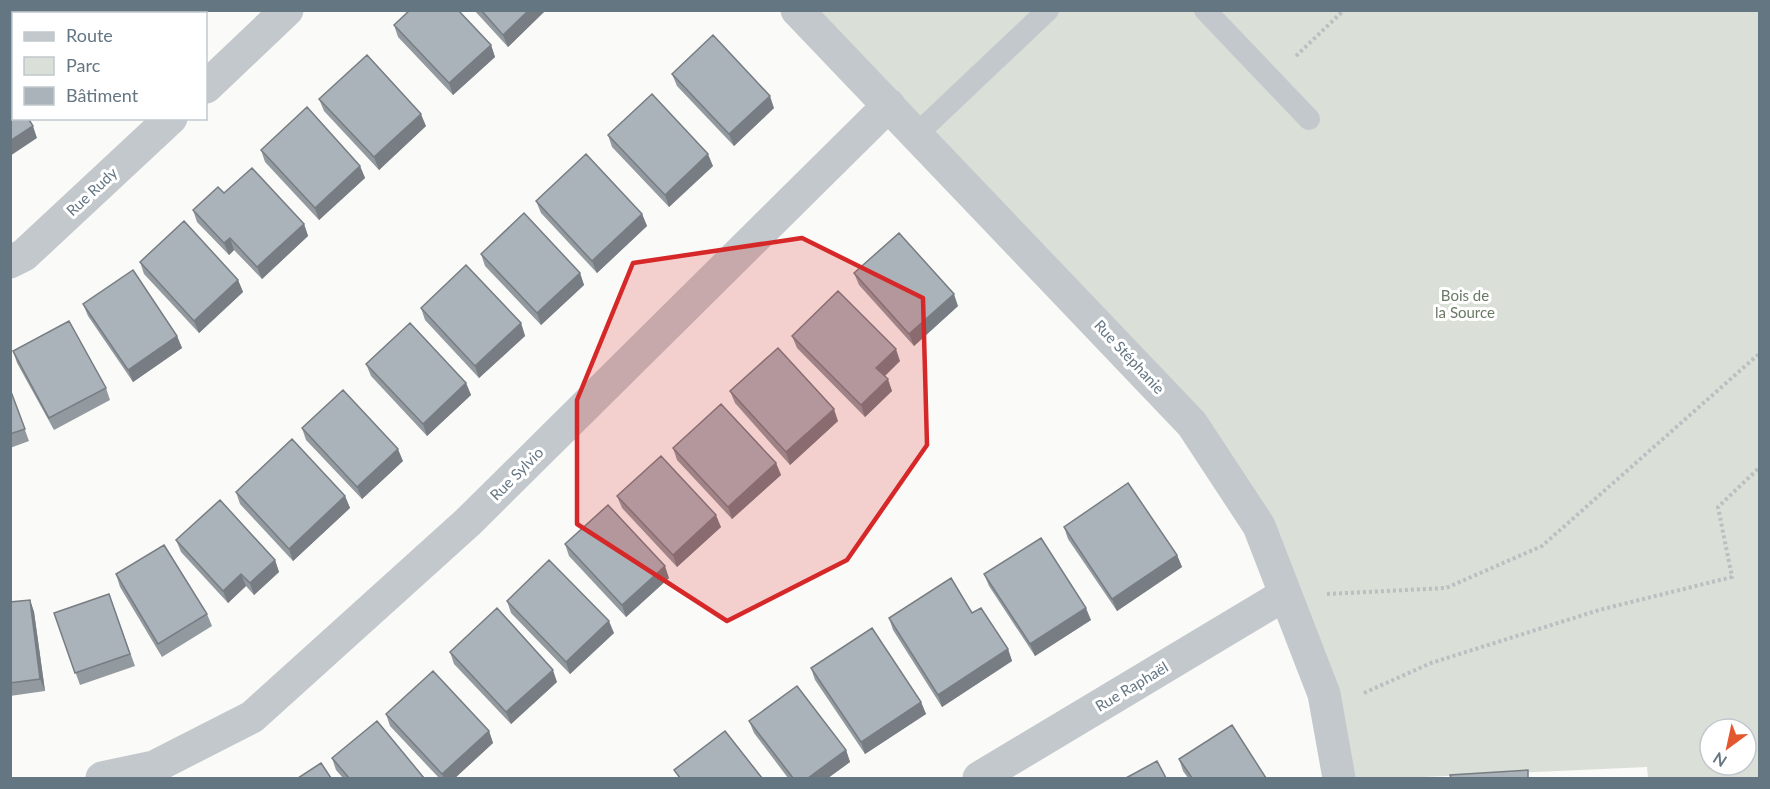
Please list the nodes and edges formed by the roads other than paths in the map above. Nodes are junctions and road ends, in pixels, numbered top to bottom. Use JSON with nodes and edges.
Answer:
{"nodes":[{"id":1,"x":287,"y":10,"type":"edge"},
{"id":2,"x":797,"y":10,"type":"edge"},
{"id":3,"x":1048,"y":10,"type":"edge"},
{"id":4,"x":1206,"y":10,"type":"edge"},
{"id":5,"x":207,"y":86,"type":"edge"},
{"id":6,"x":889,"y":105,"type":"junction"},
{"id":7,"x":169,"y":120,"type":"edge"},
{"id":8,"x":1309,"y":120,"type":"dead end"},
{"id":9,"x":917,"y":134,"type":"junction"},
{"id":10,"x":10,"y":262,"type":"edge"},
{"id":11,"x":1284,"y":595,"type":"junction"},
{"id":12,"x":102,"y":778,"type":"edge"},
{"id":13,"x":979,"y":778,"type":"edge"},
{"id":14,"x":1339,"y":778,"type":"edge"}],
"edges":[{"from":1,"to":5,"type":"street"},
{"from":2,"to":6,"type":"street","name":"Rue Stéphanie"},
{"from":3,"to":9,"type":"lane"},
{"from":4,"to":8,"type":"lane"},
{"from":6,"to":9,"type":"street","name":"Rue Stéphanie"},
{"from":6,"to":12,"type":"street","name":"Rue Sylvio"},
{"from":7,"to":10,"type":"street","name":"Rue Rudy"},
{"from":9,"to":11,"type":"street","name":"Rue Stéphanie"},
{"from":11,"to":13,"type":"street","name":"Rue Raphaël"},
{"from":11,"to":14,"type":"street","name":"Rue Stéphanie"}]}
